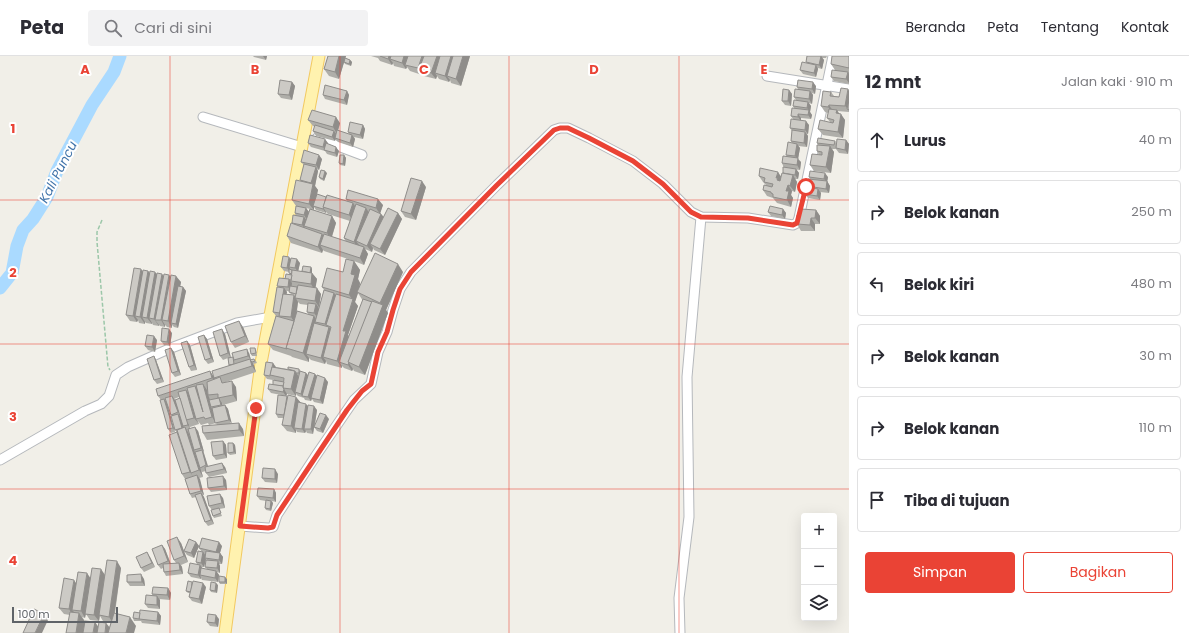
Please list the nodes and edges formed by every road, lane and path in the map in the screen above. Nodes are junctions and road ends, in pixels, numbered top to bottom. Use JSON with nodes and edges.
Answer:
{"nodes":[{"id":1,"x":319,"y":56,"type":"edge"},
{"id":2,"x":833,"y":56,"type":"edge"},
{"id":3,"x":767,"y":76,"type":"dead end"},
{"id":4,"x":827,"y":86,"type":"junction"},
{"id":5,"x":849,"y":89,"type":"edge"},
{"id":6,"x":203,"y":117,"type":"dead end"},
{"id":7,"x":305,"y":134,"type":"junction"},
{"id":8,"x":302,"y":147,"type":"junction"},
{"id":9,"x":362,"y":155,"type":"dead end"},
{"id":10,"x":701,"y":217,"type":"junction"},
{"id":11,"x":102,"y":220,"type":"dead end"},
{"id":12,"x":271,"y":317,"type":"junction"},
{"id":13,"x":116,"y":375,"type":"junction"},
{"id":14,"x":0,"y":460,"type":"edge"},
{"id":15,"x":240,"y":526,"type":"junction"},
{"id":16,"x":225,"y":633,"type":"edge"},
{"id":17,"x":680,"y":633,"type":"edge"}],
"edges":[{"from":1,"to":7,"type":"main road"},
{"from":2,"to":4,"type":"street"},
{"from":3,"to":4,"type":"street"},
{"from":4,"to":5,"type":"street"},
{"from":4,"to":10,"type":"street"},
{"from":6,"to":8,"type":"street"},
{"from":7,"to":8,"type":"main road"},
{"from":7,"to":9,"type":"street"},
{"from":8,"to":12,"type":"main road"},
{"from":10,"to":15,"type":"street"},
{"from":10,"to":17,"type":"street"},
{"from":11,"to":13,"type":"path"},
{"from":12,"to":13,"type":"street"},
{"from":12,"to":15,"type":"main road"},
{"from":13,"to":14,"type":"street"},
{"from":15,"to":16,"type":"main road"}]}
